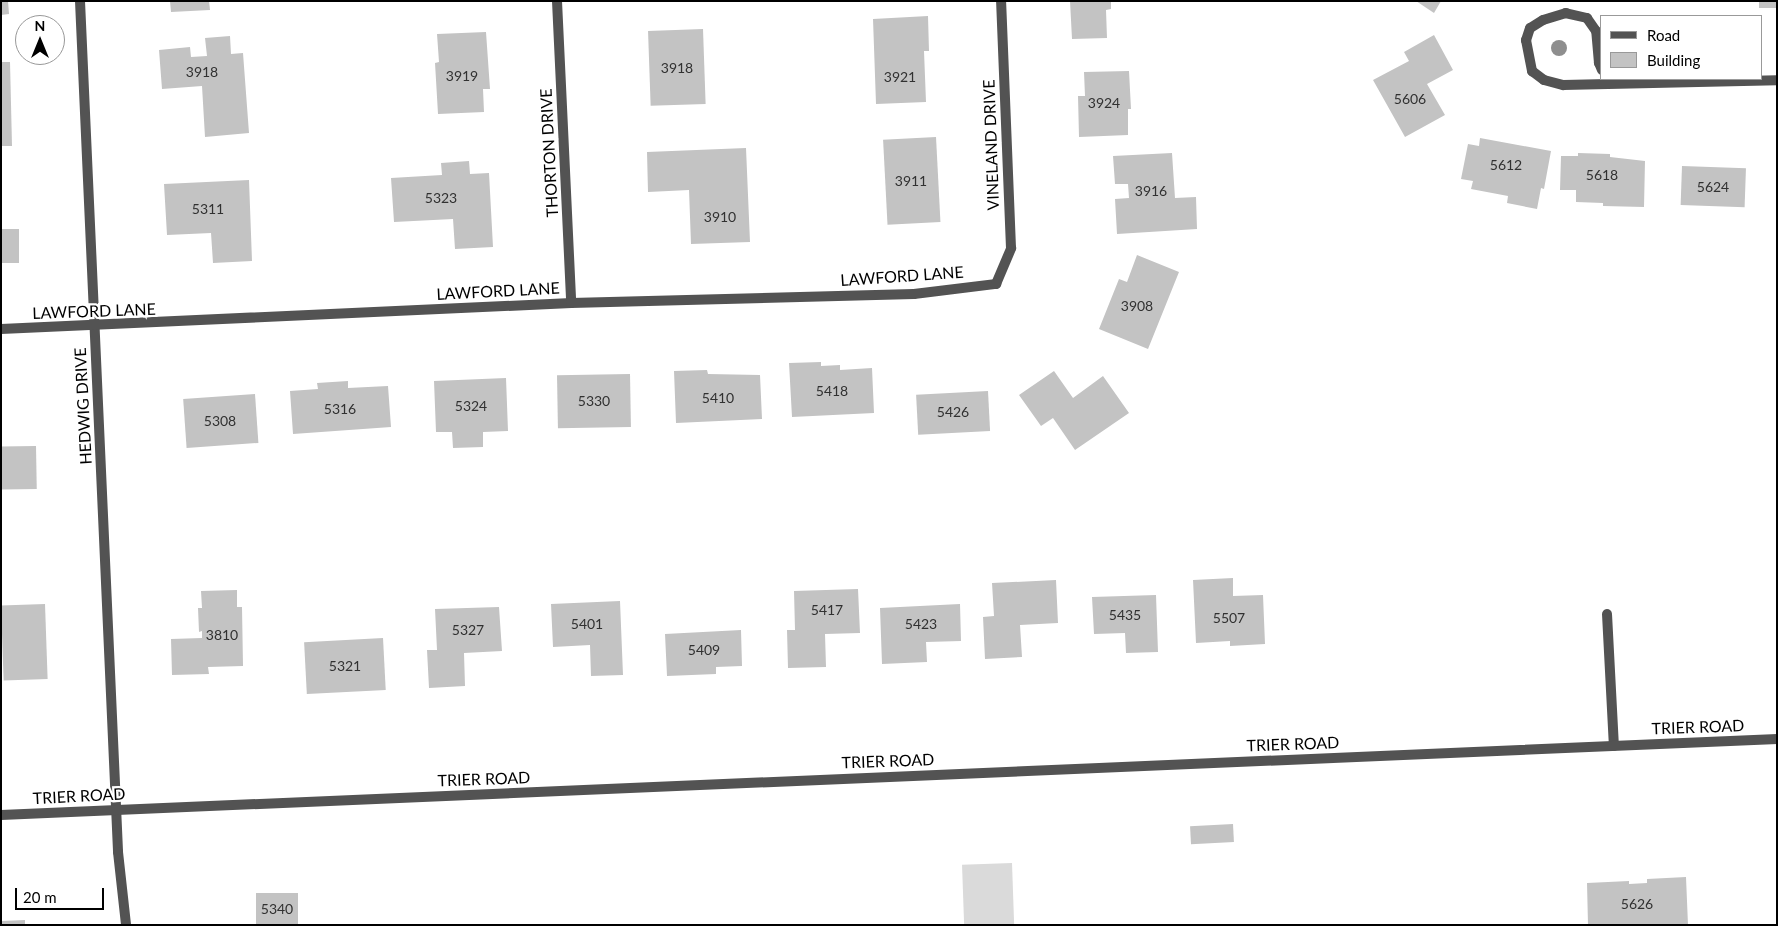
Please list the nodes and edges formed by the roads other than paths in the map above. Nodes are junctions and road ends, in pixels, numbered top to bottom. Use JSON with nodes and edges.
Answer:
{"nodes":[{"id":1,"x":80,"y":1,"type":"edge"},
{"id":2,"x":557,"y":1,"type":"edge"},
{"id":3,"x":1000,"y":1,"type":"edge"},
{"id":4,"x":1600,"y":65,"type":"edge"},
{"id":5,"x":1777,"y":80,"type":"edge"},
{"id":6,"x":1606,"y":81,"type":"edge"},
{"id":7,"x":996,"y":284,"type":"joint"},
{"id":8,"x":571,"y":303,"type":"junction"},
{"id":9,"x":94,"y":326,"type":"junction"},
{"id":10,"x":1,"y":330,"type":"edge"},
{"id":11,"x":1607,"y":614,"type":"dead end"},
{"id":12,"x":1777,"y":739,"type":"edge"},
{"id":13,"x":1614,"y":746,"type":"junction"},
{"id":14,"x":117,"y":810,"type":"junction"},
{"id":15,"x":1,"y":815,"type":"edge"},
{"id":16,"x":126,"y":925,"type":"edge"}],
"edges":[{"from":1,"to":9,"type":"street","name":"HEDWIG DRIVE"},
{"from":2,"to":8,"type":"street","name":"THORTON DRIVE"},
{"from":3,"to":7,"type":"street","name":"VINELAND DRIVE"},
{"from":4,"to":6,"type":"street"},
{"from":5,"to":6,"type":"street"},
{"from":7,"to":8,"type":"street","name":"LAWFORD LANE"},
{"from":8,"to":9,"type":"street","name":"LAWFORD LANE"},
{"from":9,"to":10,"type":"street","name":"LAWFORD LANE"},
{"from":9,"to":14,"type":"street","name":"HEDWIG DRIVE"},
{"from":11,"to":13,"type":"street"},
{"from":12,"to":13,"type":"street","name":"TRIER ROAD"},
{"from":13,"to":14,"type":"street","name":"TRIER ROAD"},
{"from":14,"to":15,"type":"street","name":"TRIER ROAD"},
{"from":14,"to":16,"type":"street","name":"HEDWIG DRIVE"}]}
